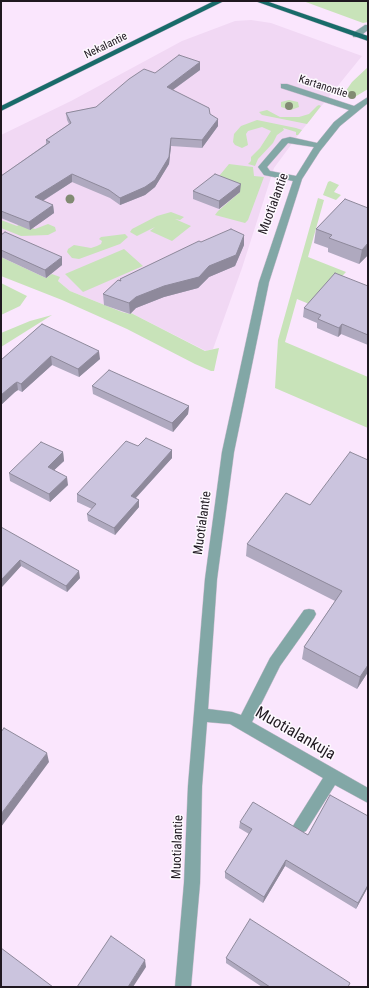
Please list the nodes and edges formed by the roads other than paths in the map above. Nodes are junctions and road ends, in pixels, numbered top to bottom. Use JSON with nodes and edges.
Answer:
{"nodes":[{"id":1,"x":220,"y":1,"type":"edge"},
{"id":2,"x":259,"y":1,"type":"edge"},
{"id":3,"x":368,"y":27,"type":"edge"},
{"id":4,"x":356,"y":35,"type":"junction"},
{"id":5,"x":368,"y":39,"type":"edge"},
{"id":6,"x":284,"y":86,"type":"dead end"},
{"id":7,"x":368,"y":99,"type":"edge"},
{"id":8,"x":1,"y":110,"type":"edge"},
{"id":9,"x":354,"y":110,"type":"junction"},
{"id":10,"x":319,"y":146,"type":"junction"},
{"id":11,"x":298,"y":179,"type":"junction"},
{"id":12,"x":309,"y":614,"type":"dead end"},
{"id":13,"x":200,"y":715,"type":"junction"},
{"id":14,"x":243,"y":725,"type":"junction"},
{"id":15,"x":333,"y":776,"type":"junction"},
{"id":16,"x":368,"y":796,"type":"edge"},
{"id":17,"x":301,"y":826,"type":"dead end"},
{"id":18,"x":183,"y":987,"type":"edge"}],
"edges":[{"from":1,"to":8,"type":"main road","name":"Nekalantie"},
{"from":2,"to":4,"type":"main road"},
{"from":3,"to":4,"type":"street"},
{"from":4,"to":5,"type":"main road"},
{"from":6,"to":9,"type":"street","name":"Kartanontie"},
{"from":7,"to":9,"type":"street","name":"Muotialantie"},
{"from":9,"to":10,"type":"street","name":"Muotialantie"},
{"from":10,"to":11,"type":"street","name":"Muotialantie"},
{"from":10,"to":11,"type":"street"},
{"from":11,"to":13,"type":"street","name":"Muotialantie"},
{"from":12,"to":14,"type":"street"},
{"from":13,"to":14,"type":"street","name":"Muotialankuja"},
{"from":13,"to":18,"type":"street","name":"Muotialantie"},
{"from":14,"to":15,"type":"street","name":"Muotialankuja"},
{"from":15,"to":16,"type":"street","name":"Muotialankuja"},
{"from":15,"to":17,"type":"street"}]}
